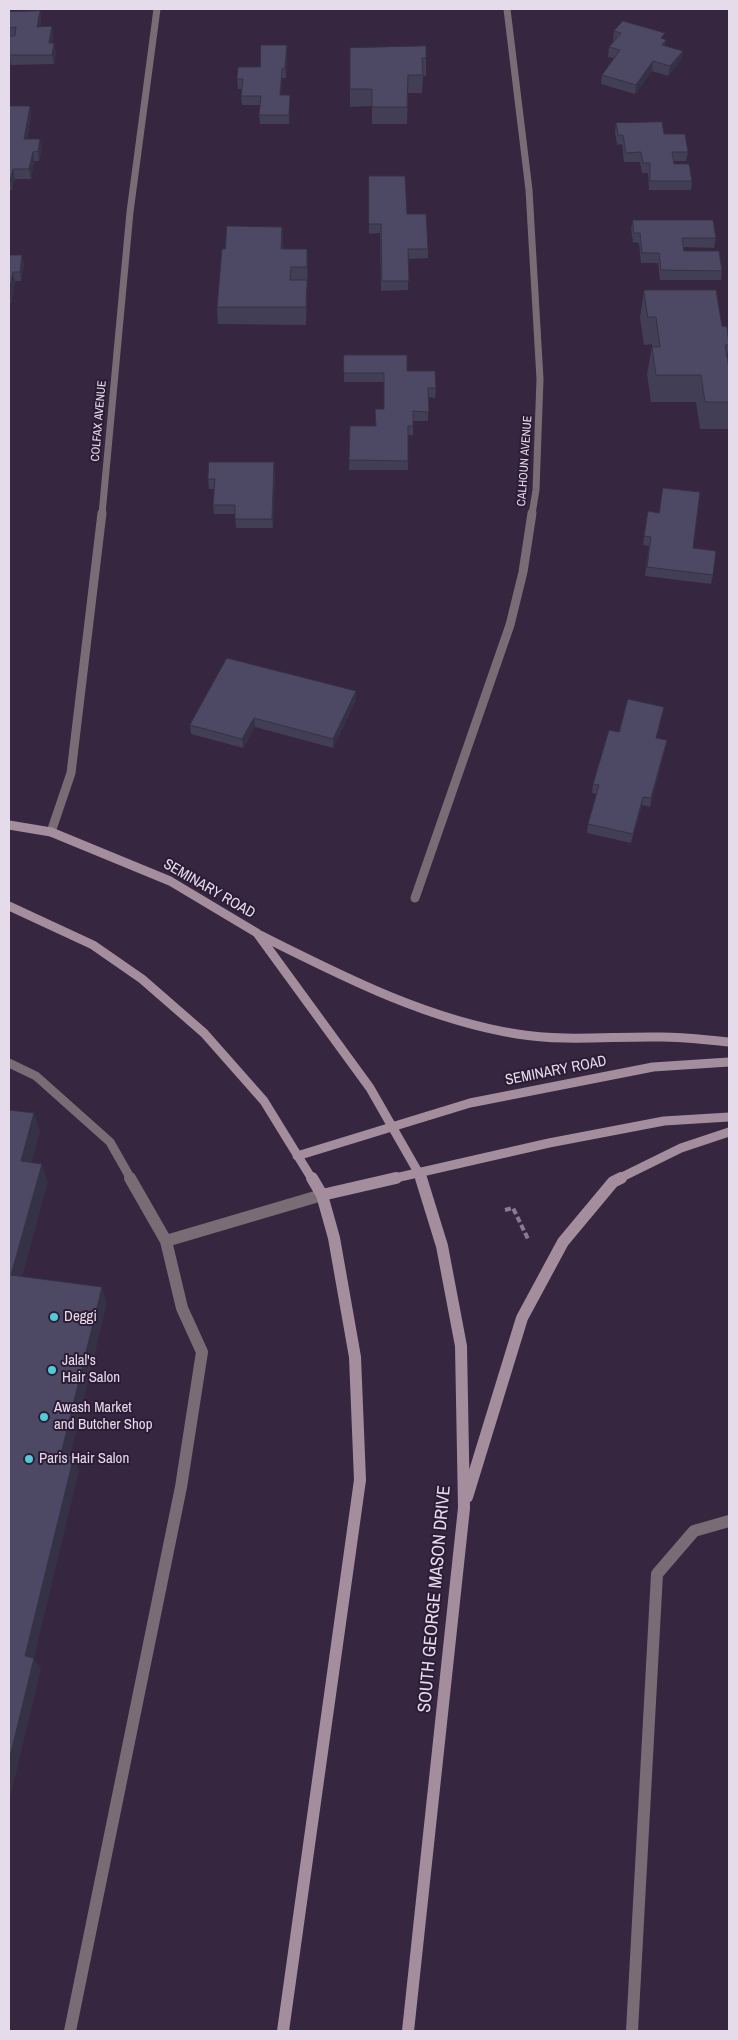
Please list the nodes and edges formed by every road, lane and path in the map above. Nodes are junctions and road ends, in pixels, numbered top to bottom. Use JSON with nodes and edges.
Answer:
{"nodes":[{"id":1,"x":157,"y":9,"type":"edge"},
{"id":2,"x":507,"y":9,"type":"edge"},
{"id":3,"x":9,"y":825,"type":"edge"},
{"id":4,"x":51,"y":832,"type":"junction"},
{"id":5,"x":415,"y":898,"type":"dead end"},
{"id":6,"x":9,"y":906,"type":"edge"},
{"id":7,"x":257,"y":934,"type":"junction"},
{"id":8,"x":729,"y":1042,"type":"edge"},
{"id":9,"x":9,"y":1062,"type":"edge"},
{"id":10,"x":729,"y":1062,"type":"edge"},
{"id":11,"x":729,"y":1117,"type":"edge"},
{"id":12,"x":392,"y":1126,"type":"junction"},
{"id":13,"x":729,"y":1132,"type":"edge"},
{"id":14,"x":298,"y":1156,"type":"junction"},
{"id":15,"x":420,"y":1174,"type":"junction"},
{"id":16,"x":322,"y":1195,"type":"junction"},
{"id":17,"x":505,"y":1210,"type":"dead end"},
{"id":18,"x":166,"y":1241,"type":"junction"},
{"id":19,"x":532,"y":1248,"type":"dead end"},
{"id":20,"x":464,"y":1508,"type":"junction"},
{"id":21,"x":729,"y":1521,"type":"edge"},
{"id":22,"x":70,"y":2031,"type":"edge"},
{"id":23,"x":283,"y":2031,"type":"edge"},
{"id":24,"x":408,"y":2031,"type":"edge"},
{"id":25,"x":632,"y":2031,"type":"edge"}],
"edges":[{"from":1,"to":4,"type":"street","name":"COLFAX AVENUE"},
{"from":2,"to":5,"type":"street","name":"CALHOUN AVENUE"},
{"from":3,"to":4,"type":"main road","name":"SEMINARY ROAD"},
{"from":4,"to":7,"type":"main road","name":"SEMINARY ROAD"},
{"from":6,"to":14,"type":"main road"},
{"from":7,"to":8,"type":"main road"},
{"from":7,"to":12,"type":"main road","name":"SEMINARY ROAD"},
{"from":9,"to":18,"type":"street"},
{"from":10,"to":12,"type":"main road","name":"SEMINARY ROAD"},
{"from":11,"to":15,"type":"main road"},
{"from":12,"to":14,"type":"main road","name":"SEMINARY ROAD"},
{"from":12,"to":15,"type":"main road","name":"SEMINARY ROAD"},
{"from":13,"to":20,"type":"main road"},
{"from":14,"to":16,"type":"main road"},
{"from":15,"to":16,"type":"main road"},
{"from":15,"to":20,"type":"main road","name":"SOUTH GEORGE MASON DRIVE"},
{"from":16,"to":18,"type":"street"},
{"from":16,"to":23,"type":"main road"},
{"from":17,"to":19,"type":"path"},
{"from":18,"to":22,"type":"street"},
{"from":20,"to":24,"type":"main road","name":"SOUTH GEORGE MASON DRIVE"},
{"from":21,"to":25,"type":"street"}]}
